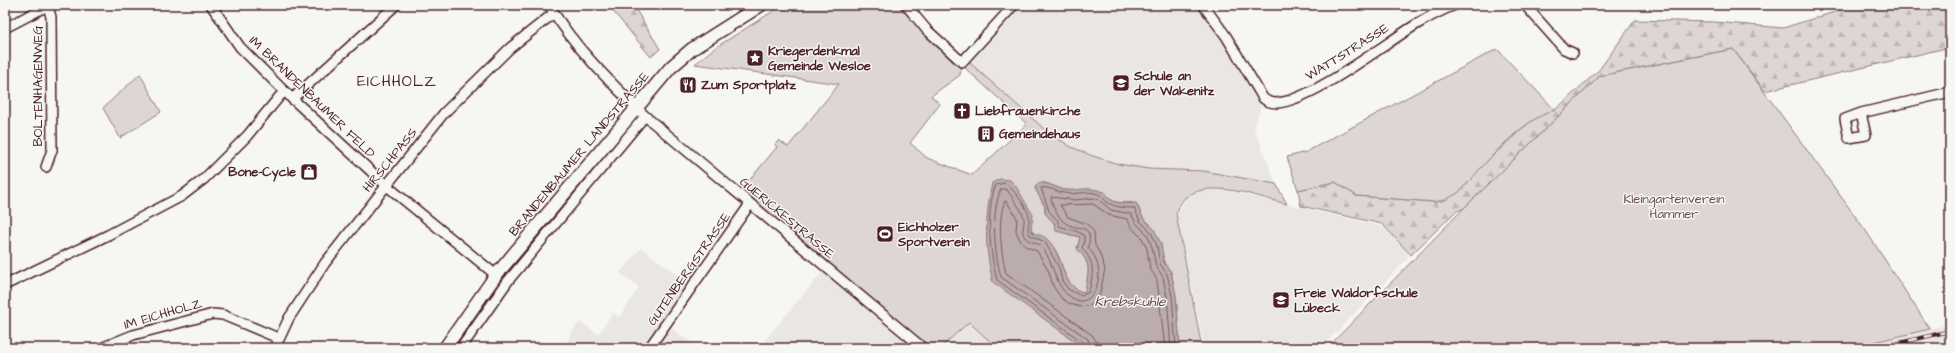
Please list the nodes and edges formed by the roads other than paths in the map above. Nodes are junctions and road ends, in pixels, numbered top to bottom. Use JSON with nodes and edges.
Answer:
{"nodes":[{"id":1,"x":48,"y":5,"type":"edge"},
{"id":2,"x":212,"y":5,"type":"edge"},
{"id":3,"x":396,"y":5,"type":"edge"},
{"id":4,"x":760,"y":5,"type":"edge"},
{"id":5,"x":906,"y":5,"type":"edge"},
{"id":6,"x":1014,"y":5,"type":"edge"},
{"id":7,"x":1203,"y":5,"type":"edge"},
{"id":8,"x":1455,"y":5,"type":"edge"},
{"id":9,"x":1525,"y":5,"type":"edge"},
{"id":10,"x":551,"y":9,"type":"edge"},
{"id":11,"x":5,"y":28,"type":"edge"},
{"id":12,"x":1572,"y":54,"type":"dead end"},
{"id":13,"x":284,"y":91,"type":"junction"},
{"id":14,"x":1950,"y":92,"type":"edge"},
{"id":15,"x":292,"y":99,"type":"junction"},
{"id":16,"x":636,"y":107,"type":"junction"},
{"id":17,"x":1862,"y":113,"type":"dead end"},
{"id":18,"x":646,"y":116,"type":"junction"},
{"id":19,"x":46,"y":167,"type":"dead end"},
{"id":20,"x":387,"y":186,"type":"junction"},
{"id":21,"x":750,"y":204,"type":"junction"},
{"id":22,"x":496,"y":275,"type":"junction"},
{"id":23,"x":5,"y":285,"type":"edge"},
{"id":24,"x":278,"y":338,"type":"junction"},
{"id":25,"x":100,"y":348,"type":"edge"},
{"id":26,"x":275,"y":348,"type":"edge"},
{"id":27,"x":445,"y":348,"type":"edge"},
{"id":28,"x":461,"y":348,"type":"edge"},
{"id":29,"x":649,"y":348,"type":"edge"},
{"id":30,"x":923,"y":348,"type":"edge"}],
"edges":[{"from":1,"to":11,"type":"street"},
{"from":1,"to":19,"type":"street","name":"BOLTENHAGENWEG"},
{"from":2,"to":13,"type":"street","name":"IM BRANDENBAUMER FELD"},
{"from":3,"to":15,"type":"street"},
{"from":4,"to":16,"type":"main road","name":"BRANDENBAUMER LANDSTRASSE"},
{"from":5,"to":6,"type":"street"},
{"from":7,"to":8,"type":"street","name":"WATTSTRASSE"},
{"from":9,"to":12,"type":"street"},
{"from":10,"to":16,"type":"street","name":"GUERICKESTRASSE"},
{"from":10,"to":20,"type":"street","name":"HIRSCHPASS"},
{"from":13,"to":15,"type":"street","name":"IM BRANDENBAUMER FELD"},
{"from":13,"to":23,"type":"street"},
{"from":14,"to":17,"type":"street"},
{"from":15,"to":20,"type":"street","name":"IM BRANDENBAUMER FELD"},
{"from":16,"to":18,"type":"street","name":"GUERICKESTRASSE"},
{"from":16,"to":22,"type":"main road","name":"BRANDENBAUMER LANDSTRASSE"},
{"from":18,"to":21,"type":"street","name":"GUERICKESTRASSE"},
{"from":18,"to":28,"type":"street","name":"BRANDENBAUMER LANDSTRASSE"},
{"from":20,"to":22,"type":"street","name":"IM BRANDENBAUMER FELD"},
{"from":20,"to":24,"type":"street","name":"HIRSCHPASS"},
{"from":21,"to":29,"type":"street","name":"GUTENBERGSTRASSE"},
{"from":21,"to":30,"type":"street","name":"GUERICKESTRASSE"},
{"from":22,"to":27,"type":"main road","name":"BRANDENBAUMER LANDSTRASSE"},
{"from":24,"to":25,"type":"street","name":"IM EICHHOLZ"},
{"from":24,"to":26,"type":"street","name":"HIRSCHPASS"}]}
